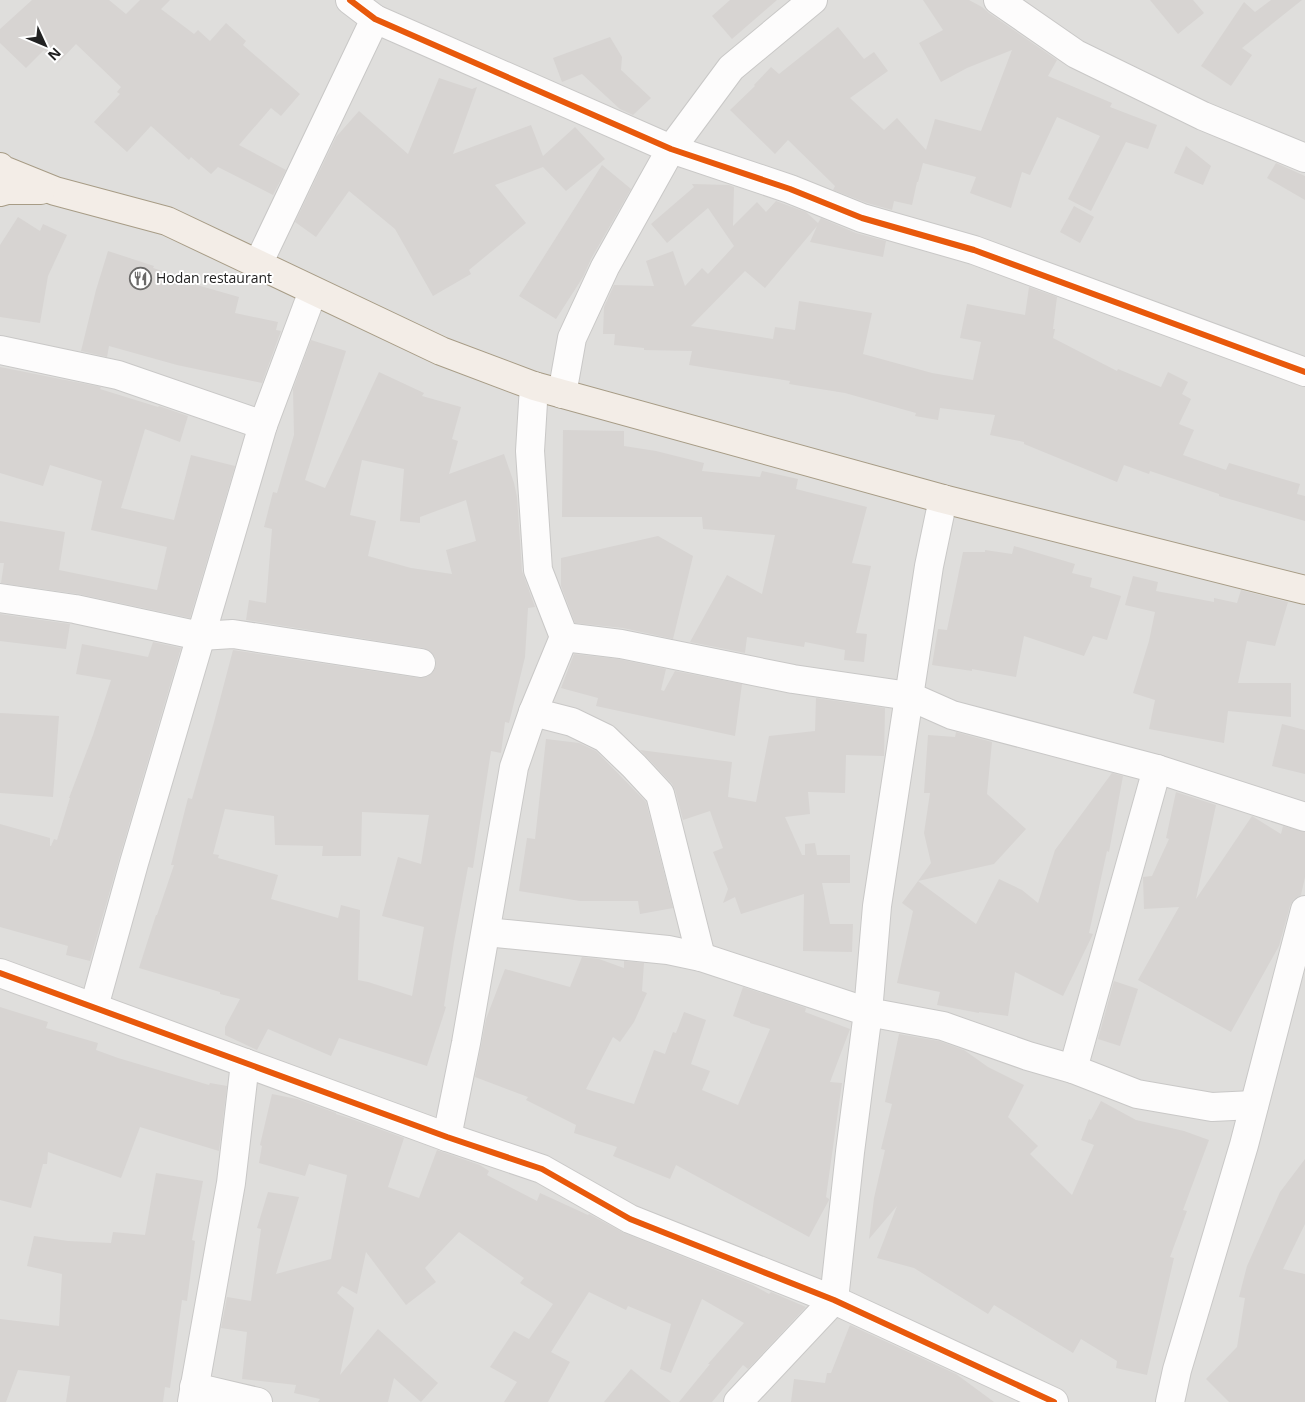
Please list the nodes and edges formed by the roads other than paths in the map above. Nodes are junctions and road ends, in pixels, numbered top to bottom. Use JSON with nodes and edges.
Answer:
{"nodes":[{"id":1,"x":350,"y":0,"type":"edge"},
{"id":2,"x":814,"y":0,"type":"edge"},
{"id":3,"x":998,"y":0,"type":"edge"},
{"id":4,"x":375,"y":19,"type":"junction"},
{"id":5,"x":671,"y":149,"type":"junction"},
{"id":6,"x":1305,"y":158,"type":"edge"},
{"id":7,"x":0,"y":167,"type":"edge"},
{"id":8,"x":55,"y":191,"type":"junction"},
{"id":9,"x":0,"y":192,"type":"edge"},
{"id":10,"x":258,"y":264,"type":"junction"},
{"id":11,"x":313,"y":291,"type":"junction"},
{"id":12,"x":0,"y":350,"type":"edge"},
{"id":13,"x":1305,"y":372,"type":"edge"},
{"id":14,"x":534,"y":386,"type":"junction"},
{"id":15,"x":562,"y":394,"type":"junction"},
{"id":16,"x":263,"y":425,"type":"junction"},
{"id":17,"x":943,"y":499,"type":"junction"},
{"id":18,"x":1305,"y":590,"type":"edge"},
{"id":19,"x":0,"y":598,"type":"edge"},
{"id":20,"x":200,"y":636,"type":"junction"},
{"id":21,"x":564,"y":637,"type":"junction"},
{"id":22,"x":422,"y":664,"type":"dead end"},
{"id":23,"x":909,"y":696,"type":"junction"},
{"id":24,"x":533,"y":712,"type":"junction"},
{"id":25,"x":1157,"y":769,"type":"junction"},
{"id":26,"x":1305,"y":817,"type":"edge"},
{"id":27,"x":1305,"y":910,"type":"edge"},
{"id":28,"x":486,"y":932,"type":"junction"},
{"id":29,"x":701,"y":957,"type":"junction"},
{"id":30,"x":0,"y":973,"type":"edge"},
{"id":31,"x":94,"y":1007,"type":"junction"},
{"id":32,"x":868,"y":1012,"type":"junction"},
{"id":33,"x":245,"y":1063,"type":"junction"},
{"id":34,"x":1073,"y":1069,"type":"junction"},
{"id":35,"x":1254,"y":1105,"type":"junction"},
{"id":36,"x":447,"y":1137,"type":"junction"},
{"id":37,"x":834,"y":1300,"type":"junction"},
{"id":38,"x":193,"y":1394,"type":"edge"},
{"id":39,"x":258,"y":1402,"type":"edge"},
{"id":40,"x":738,"y":1402,"type":"edge"},
{"id":41,"x":1054,"y":1402,"type":"edge"},
{"id":42,"x":1170,"y":1402,"type":"edge"}],
"edges":[{"from":1,"to":4,"type":"street"},
{"from":2,"to":5,"type":"street"},
{"from":3,"to":6,"type":"street"},
{"from":4,"to":5,"type":"street"},
{"from":4,"to":10,"type":"street"},
{"from":5,"to":13,"type":"street"},
{"from":5,"to":15,"type":"street"},
{"from":7,"to":8,"type":"main road"},
{"from":8,"to":9,"type":"main road"},
{"from":8,"to":10,"type":"main road"},
{"from":10,"to":11,"type":"main road"},
{"from":11,"to":14,"type":"main road"},
{"from":11,"to":16,"type":"street"},
{"from":12,"to":16,"type":"street"},
{"from":14,"to":15,"type":"main road"},
{"from":14,"to":21,"type":"street"},
{"from":15,"to":17,"type":"main road"},
{"from":16,"to":20,"type":"street"},
{"from":17,"to":18,"type":"main road"},
{"from":17,"to":23,"type":"street"},
{"from":19,"to":20,"type":"street"},
{"from":20,"to":22,"type":"street"},
{"from":20,"to":31,"type":"street"},
{"from":21,"to":23,"type":"street"},
{"from":21,"to":24,"type":"street"},
{"from":23,"to":25,"type":"street"},
{"from":23,"to":32,"type":"street"},
{"from":24,"to":28,"type":"street"},
{"from":24,"to":29,"type":"street"},
{"from":25,"to":26,"type":"street"},
{"from":25,"to":34,"type":"street"},
{"from":27,"to":35,"type":"street"},
{"from":28,"to":29,"type":"street"},
{"from":28,"to":36,"type":"street"},
{"from":29,"to":32,"type":"street"},
{"from":30,"to":31,"type":"street"},
{"from":31,"to":33,"type":"street"},
{"from":32,"to":34,"type":"street"},
{"from":32,"to":37,"type":"street"},
{"from":33,"to":36,"type":"street"},
{"from":33,"to":38,"type":"street"},
{"from":34,"to":35,"type":"street"},
{"from":35,"to":42,"type":"street"},
{"from":36,"to":37,"type":"street"},
{"from":37,"to":40,"type":"street"},
{"from":37,"to":41,"type":"street"},
{"from":38,"to":39,"type":"street"}]}
